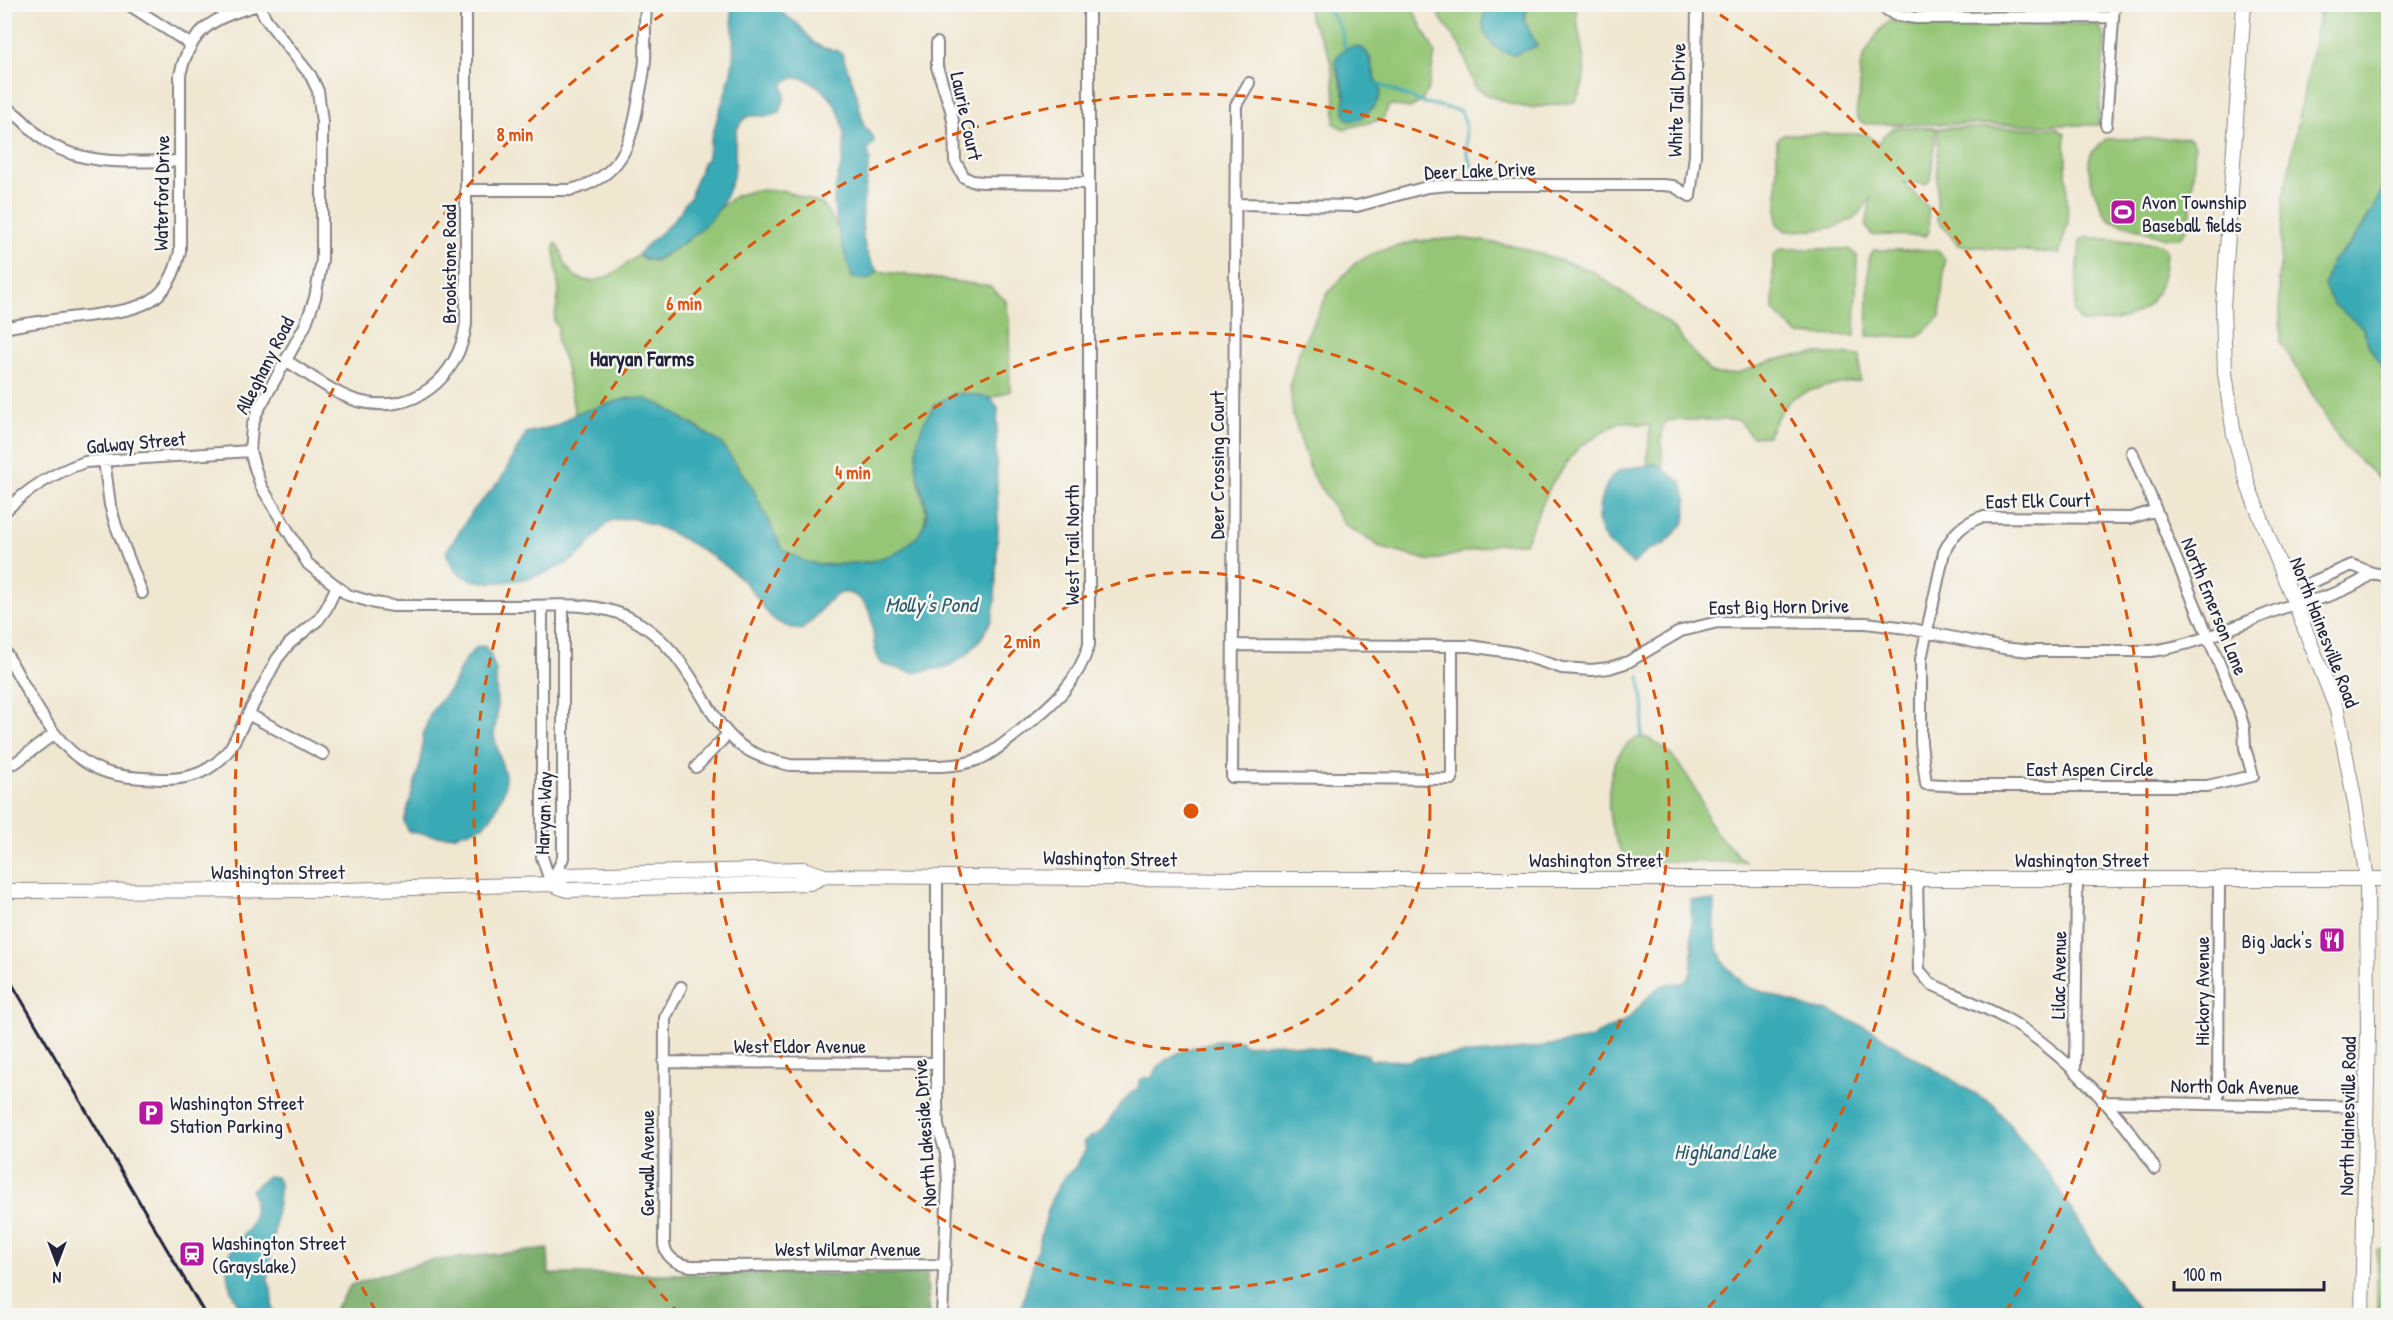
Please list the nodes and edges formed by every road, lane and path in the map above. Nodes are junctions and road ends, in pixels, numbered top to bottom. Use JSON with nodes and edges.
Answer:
{"nodes":[{"id":1,"x":128,"y":4,"type":"edge"},
{"id":2,"x":466,"y":4,"type":"edge"},
{"id":3,"x":646,"y":4,"type":"edge"},
{"id":4,"x":1089,"y":4,"type":"edge"},
{"id":5,"x":1696,"y":4,"type":"edge"},
{"id":6,"x":1878,"y":4,"type":"edge"},
{"id":7,"x":2114,"y":4,"type":"edge"},
{"id":8,"x":2244,"y":4,"type":"edge"},
{"id":9,"x":258,"y":5,"type":"edge"},
{"id":10,"x":2113,"y":17,"type":"junction"},
{"id":11,"x":937,"y":43,"type":"dead end"},
{"id":12,"x":190,"y":44,"type":"junction"},
{"id":13,"x":1249,"y":83,"type":"dead end"},
{"id":14,"x":4,"y":107,"type":"edge"},
{"id":15,"x":2106,"y":125,"type":"dead end"},
{"id":16,"x":180,"y":161,"type":"junction"},
{"id":17,"x":1089,"y":183,"type":"junction"},
{"id":18,"x":466,"y":190,"type":"junction"},
{"id":19,"x":1690,"y":196,"type":"joint"},
{"id":20,"x":1235,"y":204,"type":"junction"},
{"id":21,"x":4,"y":328,"type":"edge"},
{"id":22,"x":285,"y":360,"type":"junction"},
{"id":23,"x":250,"y":451,"type":"junction"},
{"id":24,"x":2132,"y":452,"type":"dead end"},
{"id":25,"x":105,"y":460,"type":"junction"},
{"id":26,"x":2156,"y":510,"type":"junction"},
{"id":27,"x":4,"y":512,"type":"edge"},
{"id":28,"x":2372,"y":573,"type":"junction"},
{"id":29,"x":2388,"y":576,"type":"edge"},
{"id":30,"x":336,"y":588,"type":"junction"},
{"id":31,"x":142,"y":593,"type":"dead end"},
{"id":32,"x":2293,"y":604,"type":"junction"},
{"id":33,"x":553,"y":606,"type":"junction"},
{"id":34,"x":1927,"y":632,"type":"junction"},
{"id":35,"x":2209,"y":636,"type":"junction"},
{"id":36,"x":1233,"y":645,"type":"junction"},
{"id":37,"x":1452,"y":646,"type":"junction"},
{"id":38,"x":4,"y":650,"type":"edge"},
{"id":39,"x":249,"y":714,"type":"junction"},
{"id":40,"x":54,"y":734,"type":"junction"},
{"id":41,"x":728,"y":734,"type":"junction"},
{"id":42,"x":323,"y":754,"type":"dead end"},
{"id":43,"x":15,"y":763,"type":"dead end"},
{"id":44,"x":696,"y":767,"type":"dead end"},
{"id":45,"x":2253,"y":776,"type":"joint"},
{"id":46,"x":1926,"y":784,"type":"joint"},
{"id":47,"x":937,"y":876,"type":"junction"},
{"id":48,"x":2077,"y":878,"type":"junction"},
{"id":49,"x":2219,"y":879,"type":"junction"},
{"id":50,"x":2367,"y":879,"type":"junction"},
{"id":51,"x":2388,"y":879,"type":"edge"},
{"id":52,"x":1917,"y":880,"type":"junction"},
{"id":53,"x":551,"y":884,"type":"junction"},
{"id":54,"x":4,"y":891,"type":"edge"},
{"id":55,"x":681,"y":987,"type":"dead end"},
{"id":56,"x":664,"y":1062,"type":"junction"},
{"id":57,"x":937,"y":1063,"type":"junction"},
{"id":58,"x":2075,"y":1072,"type":"junction"},
{"id":59,"x":2103,"y":1102,"type":"junction"},
{"id":60,"x":2218,"y":1104,"type":"junction"},
{"id":61,"x":2366,"y":1107,"type":"junction"},
{"id":62,"x":2155,"y":1169,"type":"dead end"},
{"id":63,"x":945,"y":1265,"type":"junction"},
{"id":64,"x":751,"y":1266,"type":"joint"},
{"id":65,"x":942,"y":1316,"type":"edge"},
{"id":66,"x":2362,"y":1316,"type":"edge"}],
"edges":[{"from":1,"to":12,"type":"street"},
{"from":2,"to":18,"type":"street","name":"Brookstone Road"},
{"from":3,"to":18,"type":"street"},
{"from":4,"to":17,"type":"street","name":"West Trail North"},
{"from":5,"to":19,"type":"street","name":"White Tail Drive"},
{"from":6,"to":10,"type":"street"},
{"from":7,"to":10,"type":"street"},
{"from":8,"to":32,"type":"main road","name":"North Hainesville Road"},
{"from":9,"to":12,"type":"street","name":"Waterford Drive"},
{"from":9,"to":22,"type":"street","name":"Alleghany Road"},
{"from":10,"to":15,"type":"street"},
{"from":11,"to":17,"type":"street","name":"Laurie Court"},
{"from":12,"to":16,"type":"street","name":"Waterford Drive"},
{"from":13,"to":20,"type":"street","name":"Deer Crossing Court"},
{"from":14,"to":16,"type":"street"},
{"from":16,"to":21,"type":"street","name":"Waterford Drive"},
{"from":17,"to":41,"type":"street","name":"West Trail North"},
{"from":18,"to":22,"type":"street","name":"Brookstone Road"},
{"from":19,"to":20,"type":"street","name":"Deer Lake Drive"},
{"from":20,"to":36,"type":"street","name":"Deer Crossing Court"},
{"from":22,"to":23,"type":"street","name":"Alleghany Road"},
{"from":23,"to":25,"type":"street","name":"Galway Street"},
{"from":23,"to":30,"type":"street","name":"Alleghany Road"},
{"from":24,"to":26,"type":"street","name":"North Emerson Lane"},
{"from":25,"to":27,"type":"street","name":"Galway Street"},
{"from":25,"to":31,"type":"street"},
{"from":26,"to":34,"type":"street","name":"East Elk Court"},
{"from":26,"to":35,"type":"street","name":"North Emerson Lane"},
{"from":28,"to":29,"type":"street"},
{"from":28,"to":32,"type":"street","name":"East Big Horn Drive"},
{"from":28,"to":32,"type":"street"},
{"from":30,"to":33,"type":"street","name":"Alleghany Road"},
{"from":30,"to":39,"type":"street"},
{"from":32,"to":35,"type":"street","name":"East Big Horn Drive"},
{"from":32,"to":50,"type":"main road","name":"North Hainesville Road"},
{"from":33,"to":41,"type":"street","name":"West Trail North"},
{"from":33,"to":53,"type":"street","name":"Haryan Way"},
{"from":33,"to":53,"type":"street","name":"Haryan Way"},
{"from":34,"to":35,"type":"street","name":"East Big Horn Drive"},
{"from":34,"to":37,"type":"street","name":"East Big Horn Drive"},
{"from":34,"to":46,"type":"street","name":"East Elk Court"},
{"from":35,"to":45,"type":"street","name":"North Emerson Lane"},
{"from":36,"to":37,"type":"street","name":"East Big Horn Drive"},
{"from":36,"to":37,"type":"street","name":"Deer Crossing Court"},
{"from":38,"to":40,"type":"street"},
{"from":39,"to":40,"type":"street"},
{"from":39,"to":42,"type":"street"},
{"from":40,"to":43,"type":"street"},
{"from":41,"to":44,"type":"street"},
{"from":45,"to":46,"type":"street","name":"East Aspen Circle"},
{"from":47,"to":52,"type":"main road","name":"Washington Street"},
{"from":47,"to":53,"type":"main road","name":"Washington Street"},
{"from":47,"to":57,"type":"street","name":"North Lakeside Drive"},
{"from":48,"to":49,"type":"main road","name":"Washington Street"},
{"from":48,"to":52,"type":"main road","name":"Washington Street"},
{"from":48,"to":58,"type":"street","name":"Lilac Avenue"},
{"from":49,"to":50,"type":"main road","name":"Washington Street"},
{"from":49,"to":60,"type":"street","name":"Hickory Avenue"},
{"from":50,"to":51,"type":"main road","name":"Washington Street"},
{"from":50,"to":61,"type":"main road","name":"North Hainesville Road"},
{"from":52,"to":58,"type":"street"},
{"from":53,"to":54,"type":"main road","name":"Washington Street"},
{"from":55,"to":56,"type":"street","name":"Gerwall Avenue"},
{"from":56,"to":57,"type":"street","name":"West Eldor Avenue"},
{"from":56,"to":64,"type":"street","name":"Gerwall Avenue"},
{"from":57,"to":63,"type":"street","name":"North Lakeside Drive"},
{"from":58,"to":59,"type":"street"},
{"from":59,"to":60,"type":"street","name":"North Oak Avenue"},
{"from":59,"to":62,"type":"street"},
{"from":60,"to":61,"type":"street","name":"North Oak Avenue"},
{"from":61,"to":66,"type":"main road","name":"North Hainesville Road"},
{"from":63,"to":64,"type":"street","name":"West Wilmar Avenue"},
{"from":63,"to":65,"type":"street","name":"North Lakeside Drive"}]}
